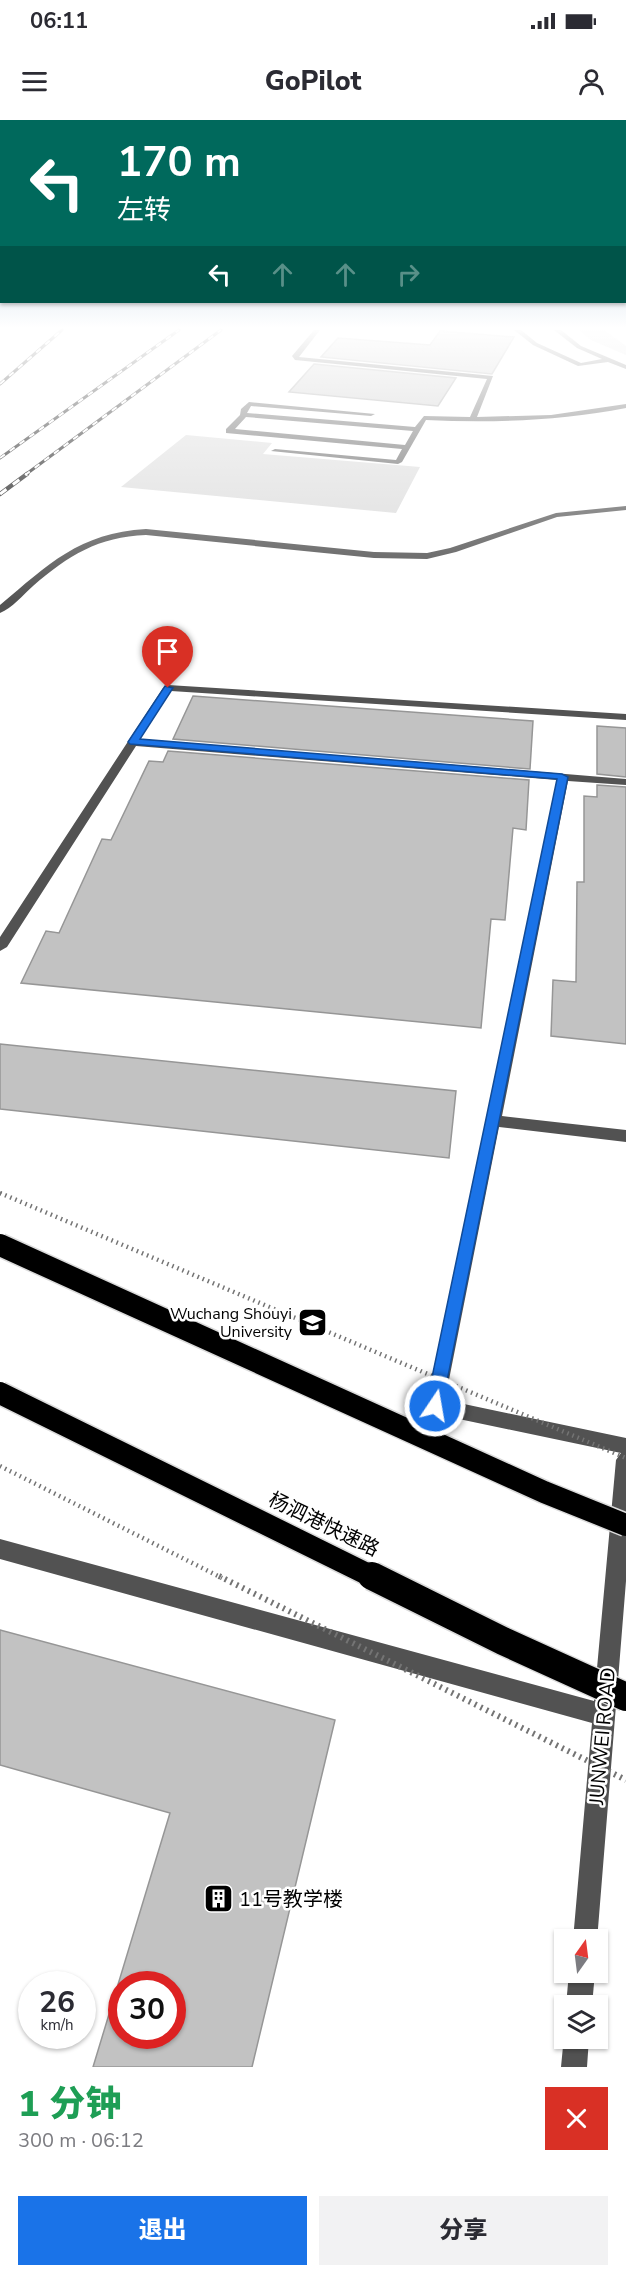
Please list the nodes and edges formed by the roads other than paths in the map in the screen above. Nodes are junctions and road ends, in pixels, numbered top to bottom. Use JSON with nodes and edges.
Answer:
{"nodes":[{"id":1,"x":239,"y":421,"type":"edge"},
{"id":2,"x":317,"y":421,"type":"edge"},
{"id":3,"x":422,"y":421,"type":"edge"},
{"id":4,"x":418,"y":429,"type":"junction"},
{"id":5,"x":407,"y":447,"type":"junction"},
{"id":6,"x":275,"y":451,"type":"dead end"},
{"id":7,"x":626,"y":508,"type":"edge"},
{"id":8,"x":0,"y":610,"type":"edge"},
{"id":9,"x":626,"y":717,"type":"edge"},
{"id":10,"x":133,"y":742,"type":"junction"},
{"id":11,"x":562,"y":777,"type":"junction"},
{"id":12,"x":626,"y":782,"type":"edge"},
{"id":13,"x":0,"y":947,"type":"edge"},
{"id":14,"x":495,"y":1121,"type":"junction"},
{"id":15,"x":626,"y":1136,"type":"edge"},
{"id":16,"x":0,"y":1245,"type":"edge"},
{"id":17,"x":0,"y":1394,"type":"edge"},
{"id":18,"x":626,"y":1446,"type":"edge"},
{"id":19,"x":626,"y":1459,"type":"edge"},
{"id":20,"x":626,"y":1525,"type":"edge"},
{"id":21,"x":0,"y":1549,"type":"edge"},
{"id":22,"x":626,"y":1697,"type":"edge"},
{"id":23,"x":604,"y":1716,"type":"junction"},
{"id":24,"x":586,"y":1929,"type":"edge"},
{"id":25,"x":575,"y":2049,"type":"edge"},
{"id":26,"x":574,"y":2067,"type":"edge"}],
"edges":[{"from":1,"to":5,"type":"street"},
{"from":2,"to":4,"type":"street"},
{"from":3,"to":4,"type":"street"},
{"from":4,"to":5,"type":"street"},
{"from":5,"to":6,"type":"street"},
{"from":7,"to":8,"type":"street"},
{"from":9,"to":10,"type":"street"},
{"from":10,"to":11,"type":"street"},
{"from":10,"to":13,"type":"street"},
{"from":11,"to":12,"type":"street"},
{"from":11,"to":14,"type":"street"},
{"from":14,"to":15,"type":"street"},
{"from":14,"to":18,"type":"street"},
{"from":16,"to":20,"type":"highway","bridge":true},
{"from":17,"to":22,"type":"highway","name":"杨泗港快速路","bridge":true},
{"from":19,"to":23,"type":"street","name":"JUNWEI ROAD"},
{"from":21,"to":23,"type":"street"},
{"from":23,"to":24,"type":"street","name":"JUNWEI ROAD"},
{"from":25,"to":26,"type":"street"}]}
